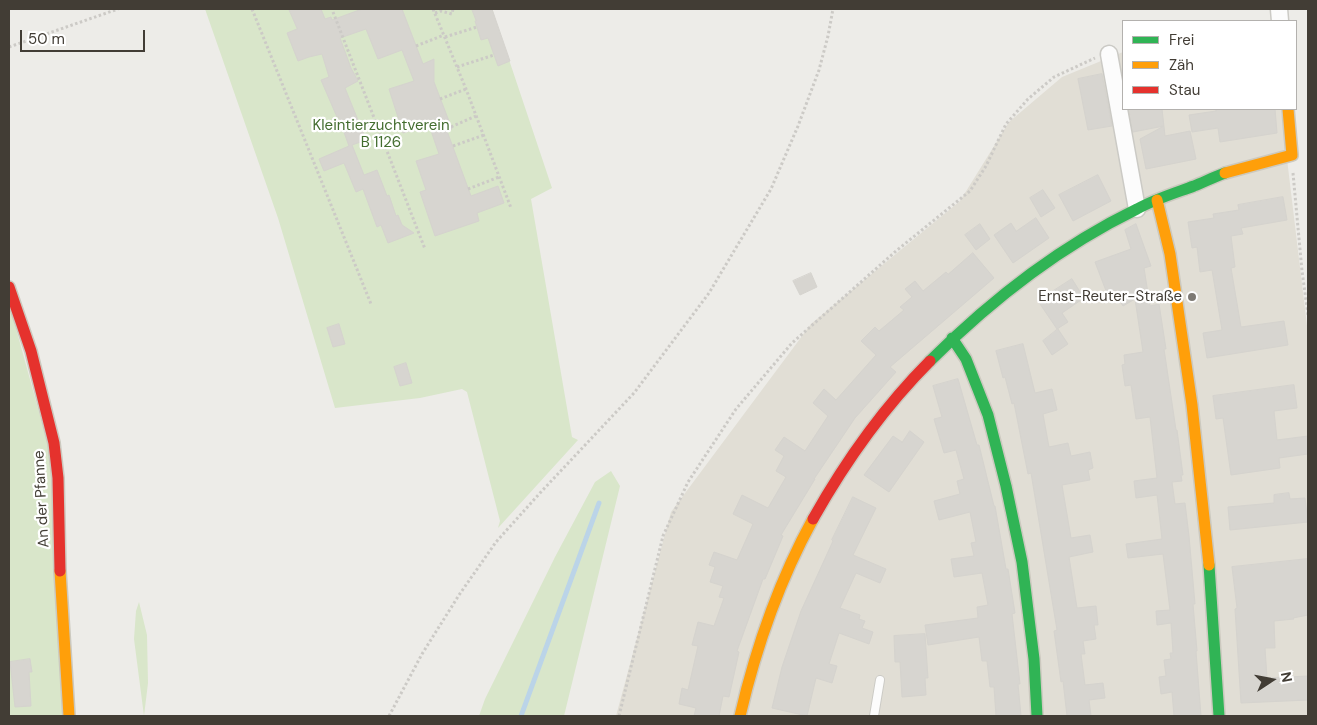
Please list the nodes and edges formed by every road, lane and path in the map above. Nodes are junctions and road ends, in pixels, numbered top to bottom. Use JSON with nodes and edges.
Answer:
{"nodes":[{"id":1,"x":118,"y":9,"type":"edge"},
{"id":2,"x":252,"y":9,"type":"edge"},
{"id":3,"x":453,"y":9,"type":"edge"},
{"id":4,"x":833,"y":9,"type":"edge"},
{"id":5,"x":434,"y":11,"type":"edge"},
{"id":6,"x":333,"y":12,"type":"dead end"},
{"id":7,"x":477,"y":27,"type":"dead end"},
{"id":8,"x":444,"y":36,"type":"junction"},
{"id":9,"x":416,"y":46,"type":"dead end"},
{"id":10,"x":9,"y":47,"type":"edge"},
{"id":11,"x":1109,"y":54,"type":"joint"},
{"id":12,"x":494,"y":55,"type":"dead end"},
{"id":13,"x":457,"y":67,"type":"junction"},
{"id":14,"x":466,"y":89,"type":"junction"},
{"id":15,"x":440,"y":99,"type":"dead end"},
{"id":16,"x":1288,"y":110,"type":"edge"},
{"id":17,"x":476,"y":116,"type":"junction"},
{"id":18,"x":396,"y":126,"type":"dead end"},
{"id":19,"x":451,"y":127,"type":"dead end"},
{"id":20,"x":379,"y":130,"type":"junction"},
{"id":21,"x":484,"y":135,"type":"junction"},
{"id":22,"x":453,"y":146,"type":"dead end"},
{"id":23,"x":1292,"y":155,"type":"junction"},
{"id":24,"x":499,"y":177,"type":"junction"},
{"id":25,"x":468,"y":189,"type":"dead end"},
{"id":26,"x":1157,"y":200,"type":"junction"},
{"id":27,"x":511,"y":208,"type":"dead end"},
{"id":28,"x":1137,"y":209,"type":"junction"},
{"id":29,"x":425,"y":249,"type":"dead end"},
{"id":30,"x":9,"y":287,"type":"edge"},
{"id":31,"x":371,"y":304,"type":"dead end"},
{"id":32,"x":1308,"y":316,"type":"edge"},
{"id":33,"x":952,"y":338,"type":"junction"},
{"id":34,"x":880,"y":680,"type":"dead end"},
{"id":35,"x":69,"y":716,"type":"edge"},
{"id":36,"x":389,"y":716,"type":"edge"},
{"id":37,"x":619,"y":716,"type":"edge"},
{"id":38,"x":740,"y":716,"type":"edge"},
{"id":39,"x":874,"y":716,"type":"edge"},
{"id":40,"x":1037,"y":716,"type":"edge"},
{"id":41,"x":1219,"y":716,"type":"edge"}],
"edges":[{"from":1,"to":10,"type":"path"},
{"from":2,"to":31,"type":"path"},
{"from":3,"to":5,"type":"path"},
{"from":4,"to":36,"type":"path"},
{"from":5,"to":8,"type":"path"},
{"from":6,"to":20,"type":"path"},
{"from":7,"to":8,"type":"path"},
{"from":8,"to":9,"type":"path"},
{"from":8,"to":13,"type":"path"},
{"from":11,"to":28,"type":"street"},
{"from":11,"to":37,"type":"path"},
{"from":12,"to":13,"type":"path"},
{"from":13,"to":14,"type":"path"},
{"from":14,"to":15,"type":"path"},
{"from":14,"to":17,"type":"path"},
{"from":16,"to":23,"type":"street"},
{"from":17,"to":19,"type":"path"},
{"from":17,"to":21,"type":"path"},
{"from":18,"to":20,"type":"path"},
{"from":20,"to":29,"type":"path"},
{"from":21,"to":22,"type":"path"},
{"from":21,"to":24,"type":"path"},
{"from":23,"to":26,"type":"street"},
{"from":23,"to":32,"type":"path"},
{"from":24,"to":25,"type":"path"},
{"from":24,"to":27,"type":"path"},
{"from":26,"to":28,"type":"street"},
{"from":26,"to":41,"type":"street"},
{"from":28,"to":33,"type":"street"},
{"from":30,"to":35,"type":"street","name":"An der Pfanne"},
{"from":33,"to":38,"type":"street"},
{"from":33,"to":40,"type":"street"},
{"from":34,"to":39,"type":"lane"}]}
